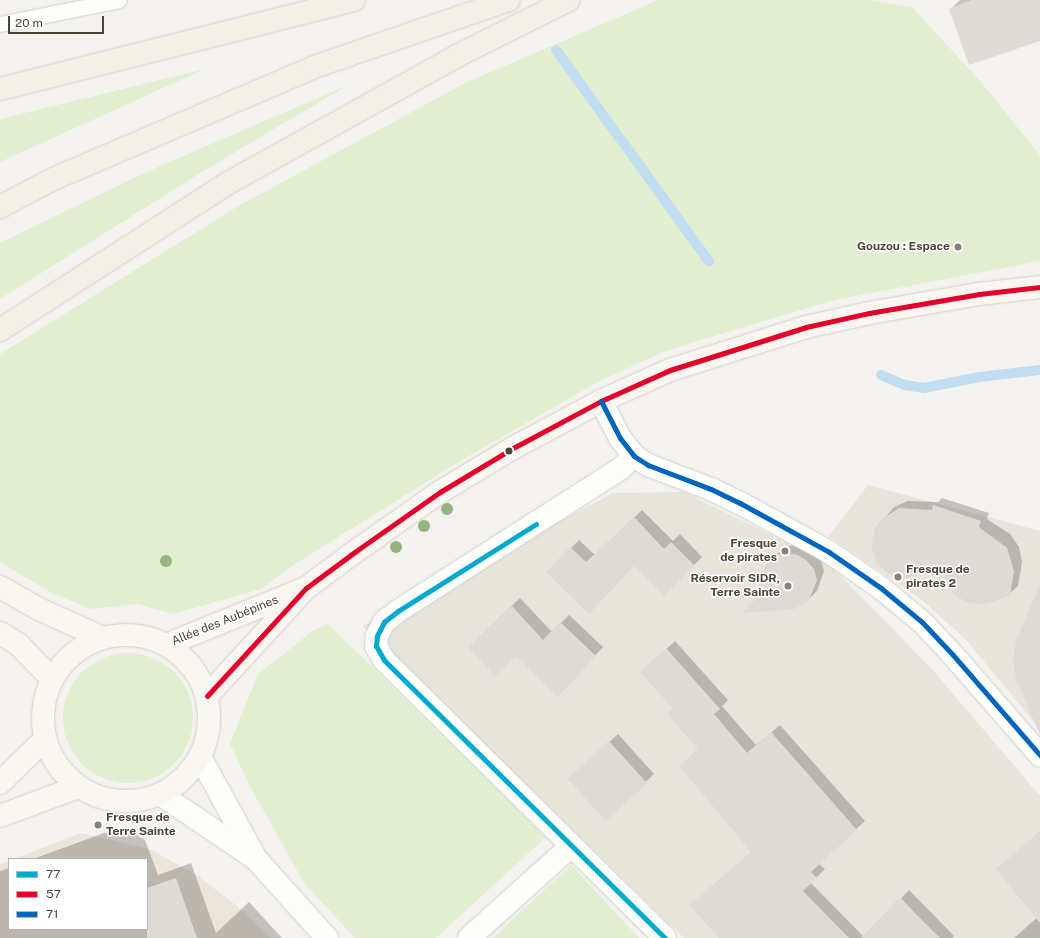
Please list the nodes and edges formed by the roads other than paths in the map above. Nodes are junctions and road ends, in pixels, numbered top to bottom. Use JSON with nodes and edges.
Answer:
{"nodes":[{"id":1,"x":119,"y":0,"type":"edge"},
{"id":2,"x":354,"y":0,"type":"edge"},
{"id":3,"x":509,"y":0,"type":"edge"},
{"id":4,"x":569,"y":0,"type":"edge"},
{"id":5,"x":0,"y":24,"type":"edge"},
{"id":6,"x":0,"y":89,"type":"edge"},
{"id":7,"x":0,"y":207,"type":"edge"},
{"id":8,"x":1040,"y":287,"type":"edge"},
{"id":9,"x":0,"y":330,"type":"edge"},
{"id":10,"x":601,"y":401,"type":"junction"},
{"id":11,"x":634,"y":456,"type":"junction"},
{"id":12,"x":0,"y":586,"type":"edge"},
{"id":13,"x":306,"y":588,"type":"junction"},
{"id":14,"x":0,"y":633,"type":"edge"},
{"id":15,"x":103,"y":638,"type":"junction"},
{"id":16,"x":166,"y":644,"type":"junction"},
{"id":17,"x":52,"y":679,"type":"junction"},
{"id":18,"x":207,"y":696,"type":"junction"},
{"id":19,"x":45,"y":739,"type":"junction"},
{"id":20,"x":1040,"y":755,"type":"edge"},
{"id":21,"x":200,"y":757,"type":"junction"},
{"id":22,"x":0,"y":783,"type":"edge"},
{"id":23,"x":78,"y":787,"type":"junction"},
{"id":24,"x":160,"y":794,"type":"junction"},
{"id":25,"x":0,"y":816,"type":"edge"},
{"id":26,"x":570,"y":846,"type":"junction"},
{"id":27,"x":256,"y":859,"type":"junction"},
{"id":28,"x":327,"y":938,"type":"edge"},
{"id":29,"x":468,"y":938,"type":"edge"},
{"id":30,"x":665,"y":938,"type":"edge"}],
"edges":[{"from":1,"to":5,"type":"lane"},
{"from":2,"to":6,"type":"main road"},
{"from":3,"to":7,"type":"main road"},
{"from":4,"to":9,"type":"main road"},
{"from":8,"to":10,"type":"street","name":"Allée des Aubépines"},
{"from":10,"to":11,"type":"street"},
{"from":10,"to":13,"type":"street","name":"Allée des Aubépines"},
{"from":11,"to":20,"type":"street"},
{"from":11,"to":26,"type":"street"},
{"from":12,"to":15,"type":"street"},
{"from":13,"to":16,"type":"street","name":"Allée des Aubépines"},
{"from":13,"to":18,"type":"street","name":"Allée des Aubépines"},
{"from":14,"to":17,"type":"street"},
{"from":15,"to":16,"type":"street"},
{"from":15,"to":17,"type":"street"},
{"from":16,"to":18,"type":"street"},
{"from":17,"to":19,"type":"street"},
{"from":18,"to":21,"type":"street"},
{"from":19,"to":22,"type":"street"},
{"from":19,"to":23,"type":"street"},
{"from":21,"to":24,"type":"street"},
{"from":21,"to":27,"type":"street"},
{"from":23,"to":24,"type":"street"},
{"from":23,"to":25,"type":"street"},
{"from":24,"to":27,"type":"street"},
{"from":26,"to":29,"type":"street"},
{"from":26,"to":30,"type":"street"},
{"from":27,"to":28,"type":"street"}]}
